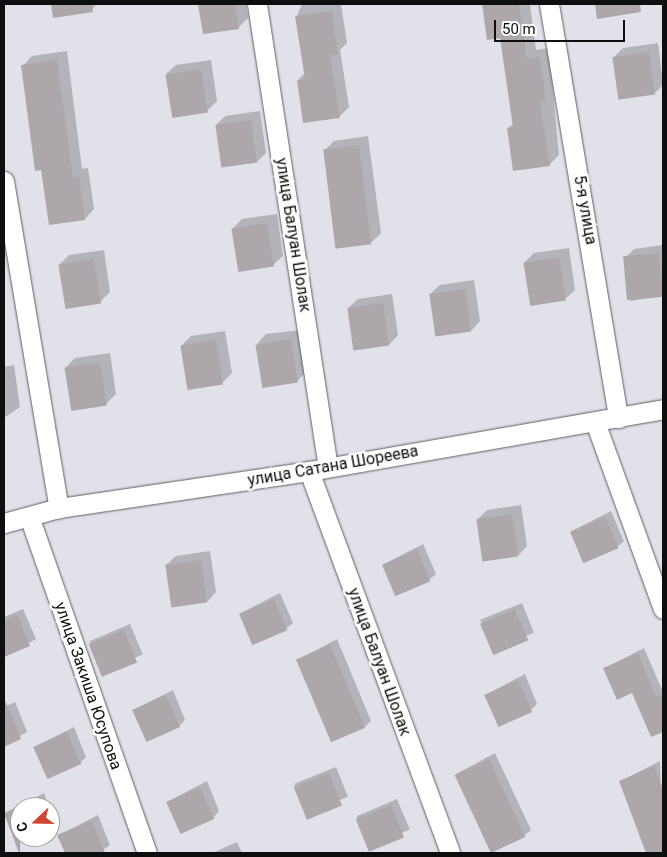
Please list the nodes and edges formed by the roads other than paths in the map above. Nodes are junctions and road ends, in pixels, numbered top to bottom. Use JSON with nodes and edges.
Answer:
{"nodes":[{"id":1,"x":258,"y":4,"type":"edge"},
{"id":2,"x":549,"y":4,"type":"edge"},
{"id":3,"x":4,"y":182,"type":"edge"},
{"id":4,"x":663,"y":409,"type":"edge"},
{"id":5,"x":618,"y":418,"type":"junction"},
{"id":6,"x":595,"y":422,"type":"junction"},
{"id":7,"x":328,"y":466,"type":"junction"},
{"id":8,"x":309,"y":471,"type":"junction"},
{"id":9,"x":59,"y":508,"type":"junction"},
{"id":10,"x":30,"y":519,"type":"junction"},
{"id":11,"x":4,"y":523,"type":"edge"},
{"id":12,"x":663,"y":609,"type":"edge"},
{"id":13,"x":147,"y":853,"type":"edge"},
{"id":14,"x":450,"y":853,"type":"edge"}],
"edges":[{"from":1,"to":7,"type":"street","name":"улица Балуан Шолак"},
{"from":2,"to":5,"type":"street","name":"5-я улица"},
{"from":3,"to":9,"type":"street"},
{"from":4,"to":5,"type":"street","name":"улица Сатана Шореева"},
{"from":5,"to":6,"type":"street","name":"улица Сатана Шореева"},
{"from":6,"to":7,"type":"street","name":"улица Сатана Шореева"},
{"from":6,"to":12,"type":"street"},
{"from":7,"to":8,"type":"street","name":"улица Сатана Шореева"},
{"from":8,"to":9,"type":"street","name":"улица Сатана Шореева"},
{"from":8,"to":14,"type":"street","name":"улица Балуан Шолак"},
{"from":9,"to":10,"type":"street","name":"улица Сатана Шореева"},
{"from":10,"to":11,"type":"street","name":"улица Сатана Шореева"},
{"from":10,"to":13,"type":"street","name":"улица Закиша Юсупова"}]}
